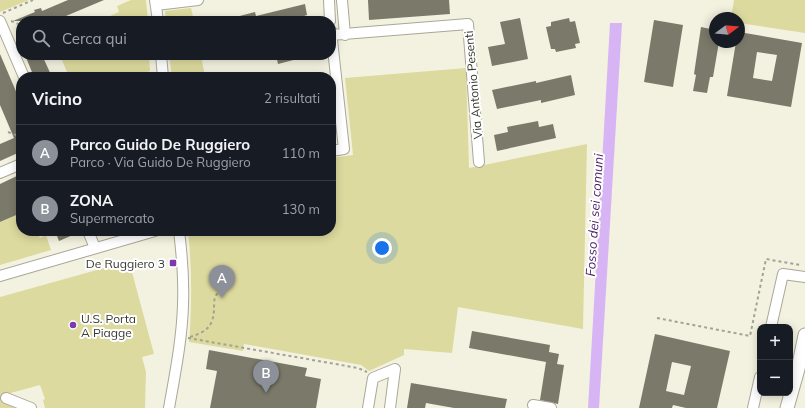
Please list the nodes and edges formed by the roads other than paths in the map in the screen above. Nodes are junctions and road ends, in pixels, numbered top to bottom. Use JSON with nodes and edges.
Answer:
{"nodes":[{"id":1,"x":198,"y":0,"type":"edge"},
{"id":2,"x":329,"y":0,"type":"edge"},
{"id":3,"x":342,"y":0,"type":"edge"},
{"id":4,"x":156,"y":3,"type":"edge"},
{"id":5,"x":157,"y":16,"type":"edge"},
{"id":6,"x":330,"y":16,"type":"edge"},
{"id":7,"x":0,"y":21,"type":"edge"},
{"id":8,"x":336,"y":35,"type":"edge"},
{"id":9,"x":345,"y":35,"type":"junction"},
{"id":10,"x":16,"y":58,"type":"edge"},
{"id":11,"x":17,"y":60,"type":"edge"},
{"id":12,"x":161,"y":60,"type":"edge"},
{"id":13,"x":332,"y":60,"type":"edge"},
{"id":14,"x":22,"y":72,"type":"edge"},
{"id":15,"x":163,"y":72,"type":"edge"},
{"id":16,"x":333,"y":72,"type":"edge"},
{"id":17,"x":336,"y":107,"type":"edge"},
{"id":18,"x":336,"y":150,"type":"edge"},
{"id":19,"x":479,"y":162,"type":"dead end"},
{"id":20,"x":16,"y":166,"type":"edge"},
{"id":21,"x":0,"y":173,"type":"edge"},
{"id":22,"x":90,"y":236,"type":"edge"},
{"id":23,"x":137,"y":236,"type":"edge"},
{"id":24,"x":179,"y":236,"type":"edge"},
{"id":25,"x":95,"y":248,"type":"junction"},
{"id":26,"x":0,"y":276,"type":"edge"},
{"id":27,"x":805,"y":277,"type":"edge"},
{"id":28,"x":772,"y":324,"type":"edge"},
{"id":29,"x":805,"y":335,"type":"edge"},
{"id":30,"x":798,"y":369,"type":"junction"},
{"id":31,"x":757,"y":390,"type":"edge"},
{"id":32,"x":6,"y":398,"type":"dead end"},
{"id":33,"x":533,"y":405,"type":"dead end"},
{"id":34,"x":31,"y":408,"type":"edge"},
{"id":35,"x":169,"y":408,"type":"edge"},
{"id":36,"x":368,"y":408,"type":"edge"},
{"id":37,"x":390,"y":408,"type":"edge"},
{"id":38,"x":551,"y":408,"type":"edge"},
{"id":39,"x":753,"y":408,"type":"edge"},
{"id":40,"x":787,"y":408,"type":"edge"},
{"id":41,"x":797,"y":408,"type":"edge"}],
"edges":[{"from":1,"to":4,"type":"street"},
{"from":2,"to":6,"type":"street"},
{"from":3,"to":9,"type":"street"},
{"from":4,"to":5,"type":"street"},
{"from":7,"to":10,"type":"street"},
{"from":8,"to":9,"type":"street","name":"Via Antonio Pesenti"},
{"from":9,"to":19,"type":"street","name":"Via Antonio Pesenti"},
{"from":11,"to":14,"type":"street"},
{"from":12,"to":15,"type":"street"},
{"from":13,"to":16,"type":"street"},
{"from":17,"to":18,"type":"street"},
{"from":20,"to":21,"type":"street"},
{"from":22,"to":25,"type":"street"},
{"from":23,"to":25,"type":"street"},
{"from":24,"to":35,"type":"street"},
{"from":25,"to":26,"type":"street"},
{"from":27,"to":28,"type":"street"},
{"from":29,"to":30,"type":"main road"},
{"from":30,"to":40,"type":"main road"},
{"from":30,"to":41,"type":"main road"},
{"from":31,"to":39,"type":"street"},
{"from":32,"to":34,"type":"street"},
{"from":33,"to":38,"type":"street"},
{"from":36,"to":37,"type":"street"}]}
